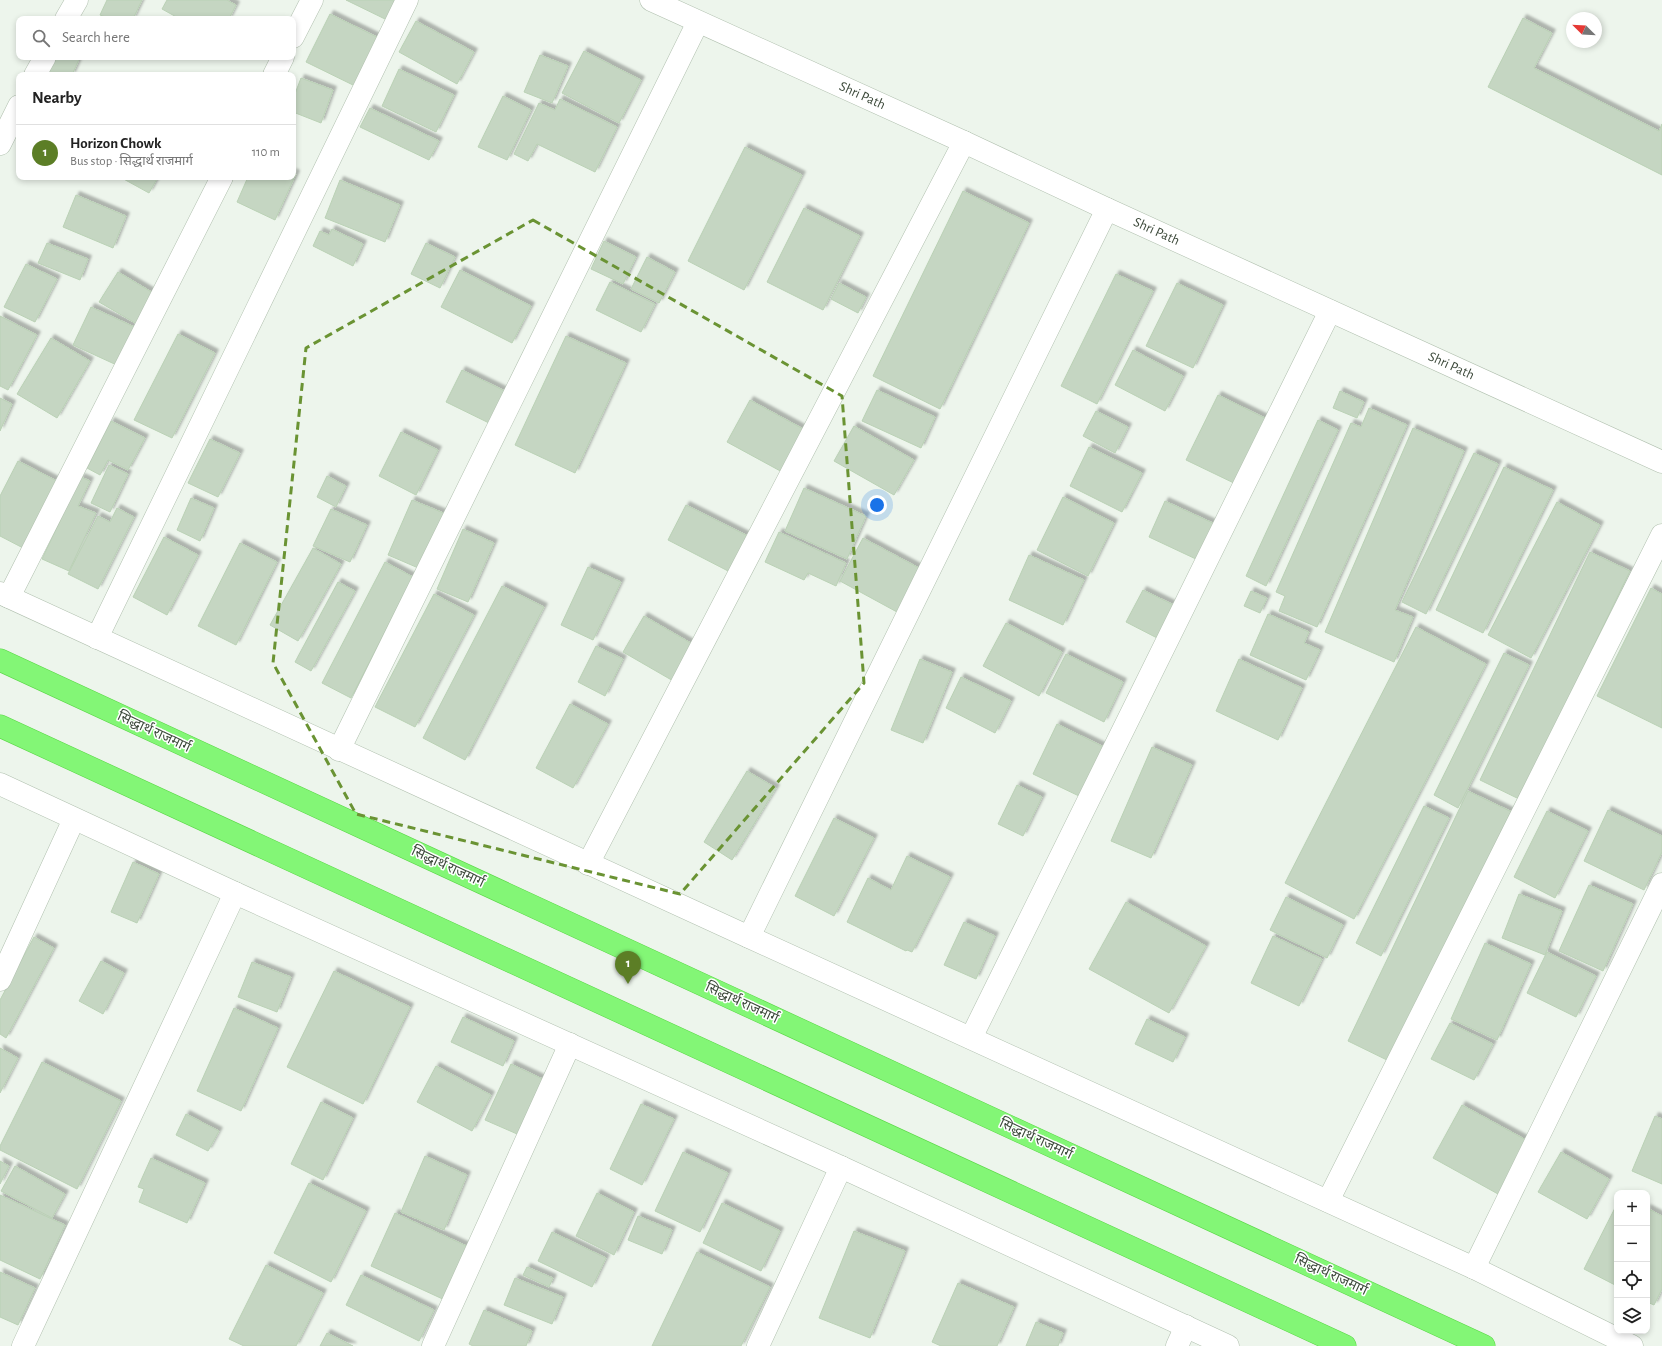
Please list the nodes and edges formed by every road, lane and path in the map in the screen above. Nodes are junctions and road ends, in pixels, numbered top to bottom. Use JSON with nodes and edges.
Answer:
{"nodes":[{"id":1,"x":77,"y":0,"type":"edge"},
{"id":2,"x":312,"y":0,"type":"edge"},
{"id":3,"x":407,"y":0,"type":"edge"},
{"id":4,"x":650,"y":0,"type":"edge"},
{"id":5,"x":68,"y":16,"type":"edge"},
{"id":6,"x":698,"y":22,"type":"junction"},
{"id":7,"x":296,"y":31,"type":"edge"},
{"id":8,"x":43,"y":60,"type":"edge"},
{"id":9,"x":282,"y":60,"type":"edge"},
{"id":10,"x":37,"y":72,"type":"edge"},
{"id":11,"x":276,"y":72,"type":"edge"},
{"id":12,"x":16,"y":112,"type":"edge"},
{"id":13,"x":964,"y":142,"type":"junction"},
{"id":14,"x":0,"y":144,"type":"edge"},
{"id":15,"x":220,"y":180,"type":"edge"},
{"id":16,"x":1107,"y":209,"type":"junction"},
{"id":17,"x":1330,"y":311,"type":"junction"},
{"id":18,"x":1662,"y":462,"type":"edge"},
{"id":19,"x":1662,"y":535,"type":"edge"},
{"id":20,"x":4,"y":595,"type":"edge"},
{"id":21,"x":97,"y":638,"type":"junction"},
{"id":22,"x":0,"y":660,"type":"edge"},
{"id":23,"x":0,"y":726,"type":"edge"},
{"id":24,"x":339,"y":750,"type":"junction"},
{"id":25,"x":0,"y":784,"type":"edge"},
{"id":26,"x":74,"y":819,"type":"junction"},
{"id":27,"x":588,"y":864,"type":"junction"},
{"id":28,"x":1662,"y":884,"type":"edge"},
{"id":29,"x":235,"y":893,"type":"junction"},
{"id":30,"x":749,"y":938,"type":"junction"},
{"id":31,"x":0,"y":980,"type":"edge"},
{"id":32,"x":971,"y":1038,"type":"junction"},
{"id":33,"x":570,"y":1044,"type":"junction"},
{"id":34,"x":840,"y":1167,"type":"junction"},
{"id":35,"x":1328,"y":1201,"type":"junction"},
{"id":36,"x":1474,"y":1268,"type":"junction"},
{"id":37,"x":1186,"y":1326,"type":"junction"},
{"id":38,"x":23,"y":1346,"type":"edge"},
{"id":39,"x":433,"y":1346,"type":"edge"},
{"id":40,"x":758,"y":1346,"type":"edge"},
{"id":41,"x":1177,"y":1346,"type":"edge"},
{"id":42,"x":1228,"y":1346,"type":"edge"},
{"id":43,"x":1345,"y":1346,"type":"edge"},
{"id":44,"x":1484,"y":1346,"type":"edge"},
{"id":45,"x":1632,"y":1346,"type":"edge"}],
"edges":[{"from":1,"to":5,"type":"street"},
{"from":2,"to":7,"type":"street"},
{"from":3,"to":21,"type":"street"},
{"from":4,"to":6,"type":"street","name":"Shri Path"},
{"from":6,"to":13,"type":"street","name":"Shri Path"},
{"from":6,"to":24,"type":"street"},
{"from":8,"to":10,"type":"street"},
{"from":9,"to":11,"type":"street"},
{"from":12,"to":14,"type":"street"},
{"from":13,"to":16,"type":"street","name":"Shri Path"},
{"from":13,"to":27,"type":"street"},
{"from":15,"to":20,"type":"street"},
{"from":16,"to":17,"type":"street","name":"Shri Path"},
{"from":16,"to":30,"type":"street"},
{"from":17,"to":18,"type":"street","name":"Shri Path"},
{"from":17,"to":32,"type":"street"},
{"from":19,"to":35,"type":"street"},
{"from":20,"to":21,"type":"street"},
{"from":21,"to":24,"type":"street"},
{"from":22,"to":44,"type":"highway","name":"सिद्धार्थ राजमार्ग"},
{"from":23,"to":43,"type":"highway"},
{"from":24,"to":27,"type":"street"},
{"from":25,"to":26,"type":"street"},
{"from":26,"to":29,"type":"street"},
{"from":26,"to":31,"type":"street"},
{"from":27,"to":30,"type":"street"},
{"from":28,"to":36,"type":"street"},
{"from":29,"to":33,"type":"street"},
{"from":29,"to":38,"type":"street"},
{"from":30,"to":32,"type":"street"},
{"from":32,"to":35,"type":"street"},
{"from":33,"to":34,"type":"street"},
{"from":33,"to":39,"type":"street"},
{"from":34,"to":37,"type":"street"},
{"from":34,"to":40,"type":"street"},
{"from":35,"to":36,"type":"street"},
{"from":36,"to":45,"type":"street"},
{"from":37,"to":41,"type":"street"},
{"from":37,"to":42,"type":"street"}]}
